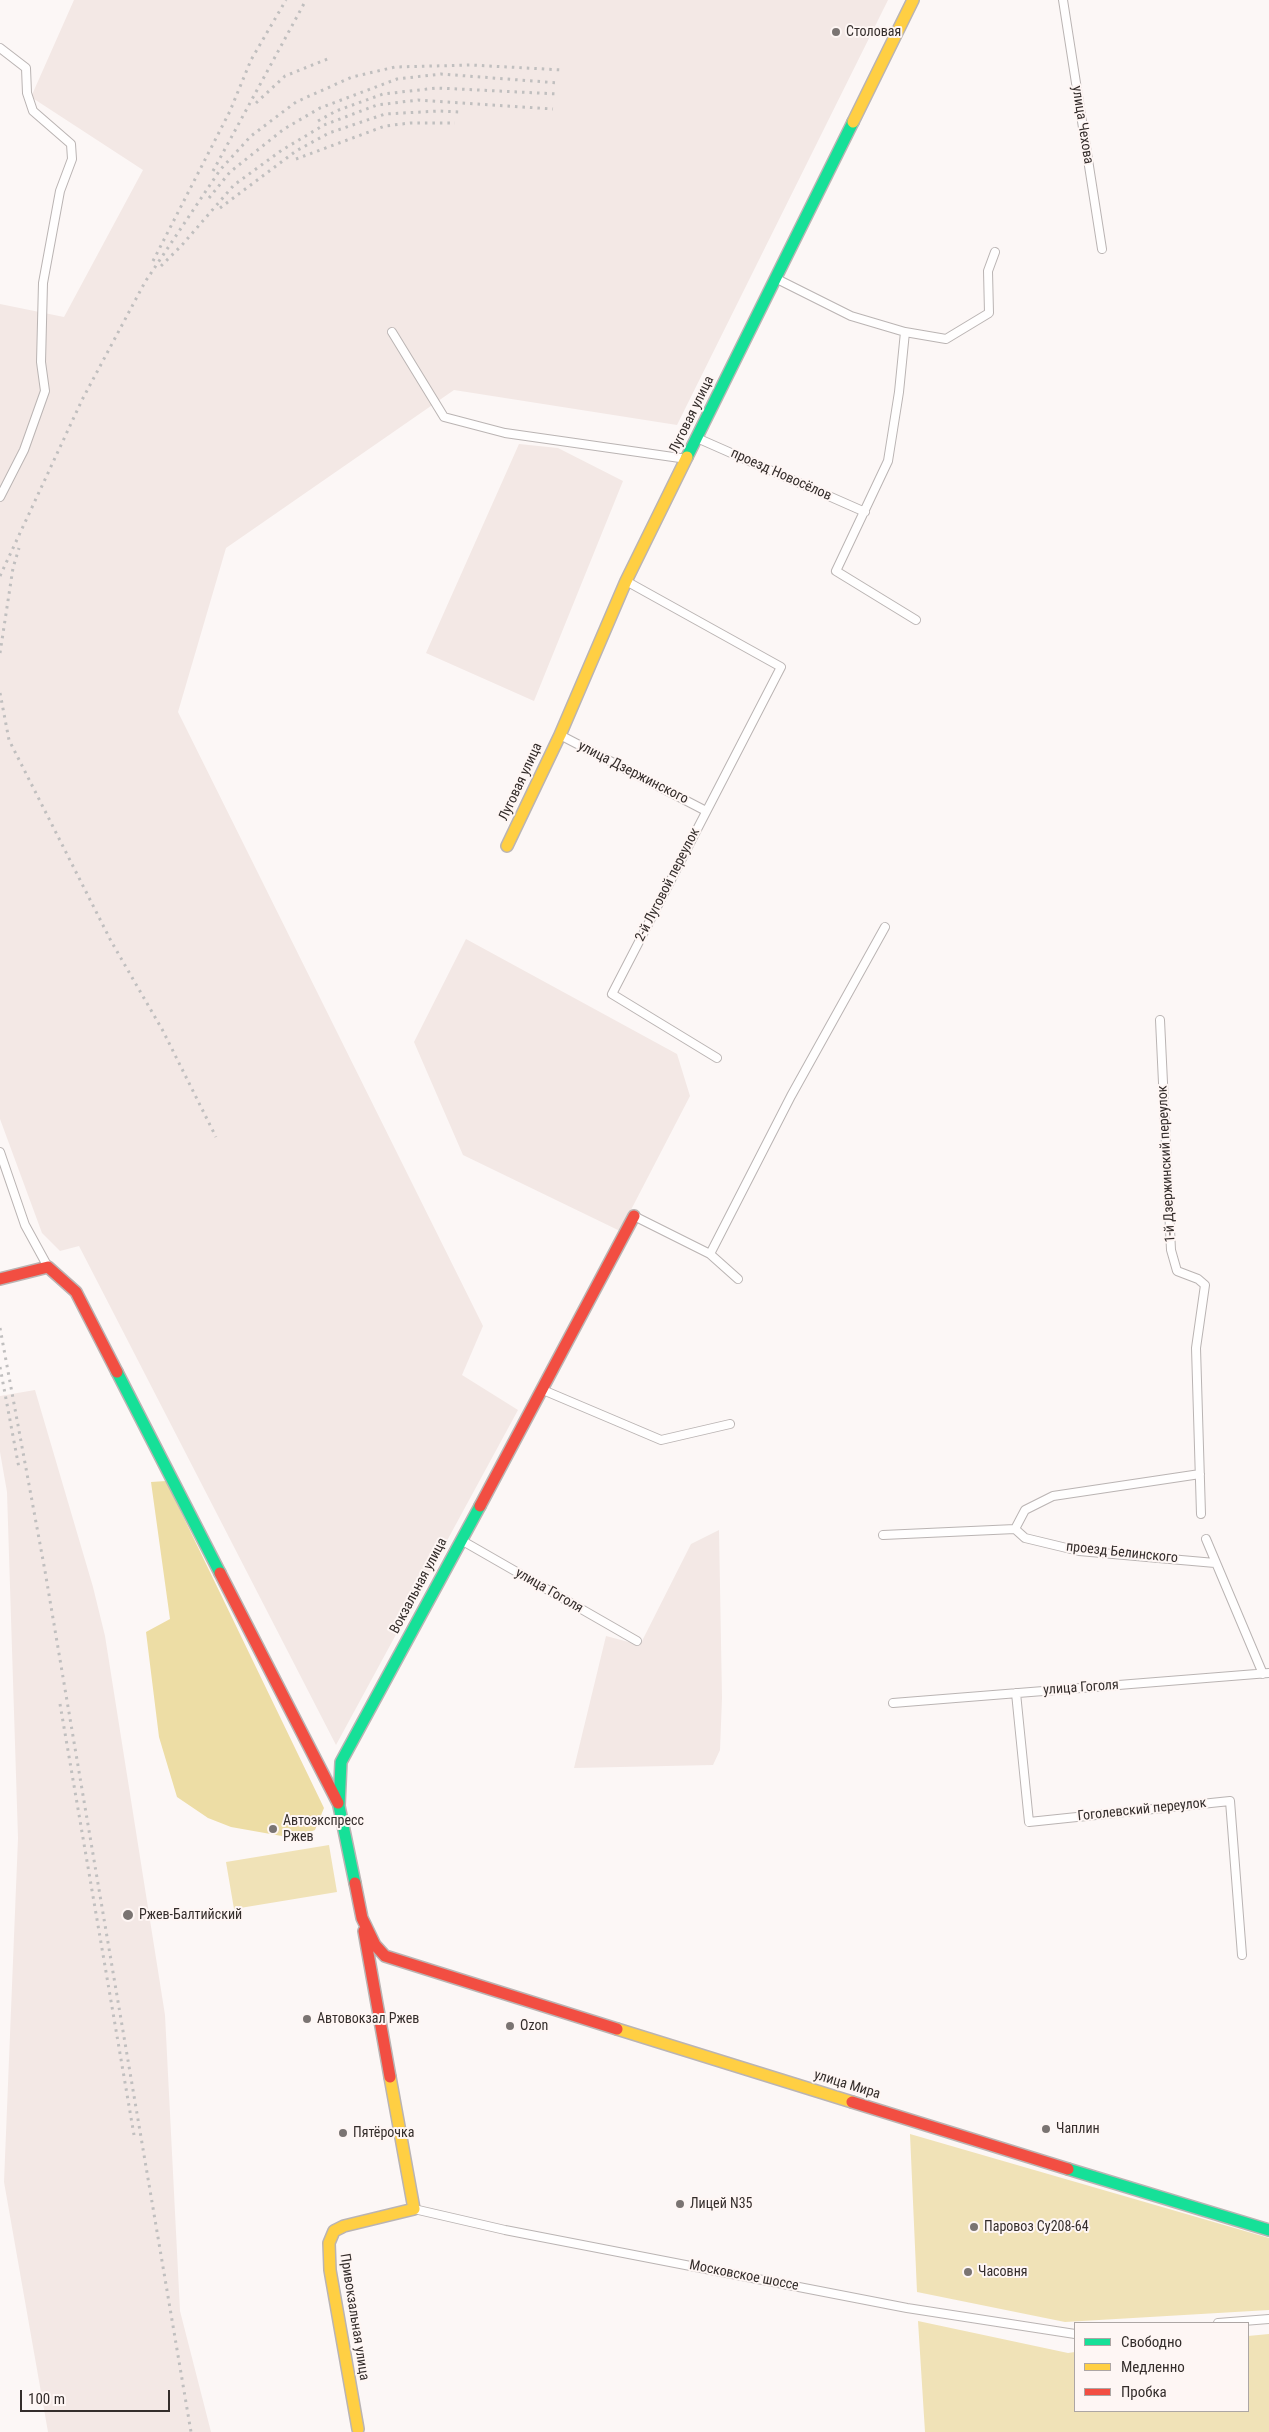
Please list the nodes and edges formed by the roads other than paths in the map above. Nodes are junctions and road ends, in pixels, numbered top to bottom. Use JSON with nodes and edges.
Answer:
{"nodes":[{"id":1,"x":913,"y":0,"type":"edge"},
{"id":2,"x":1062,"y":0,"type":"edge"},
{"id":3,"x":0,"y":48,"type":"edge"},
{"id":4,"x":1102,"y":249,"type":"dead end"},
{"id":5,"x":995,"y":252,"type":"dead end"},
{"id":6,"x":775,"y":278,"type":"junction"},
{"id":7,"x":392,"y":332,"type":"dead end"},
{"id":8,"x":905,"y":332,"type":"junction"},
{"id":9,"x":697,"y":438,"type":"junction"},
{"id":10,"x":687,"y":459,"type":"junction"},
{"id":11,"x":0,"y":497,"type":"edge"},
{"id":12,"x":865,"y":512,"type":"junction"},
{"id":13,"x":626,"y":581,"type":"junction"},
{"id":14,"x":916,"y":620,"type":"dead end"},
{"id":15,"x":560,"y":735,"type":"junction"},
{"id":16,"x":706,"y":811,"type":"junction"},
{"id":17,"x":507,"y":846,"type":"dead end"},
{"id":18,"x":885,"y":927,"type":"dead end"},
{"id":19,"x":1160,"y":1020,"type":"dead end"},
{"id":20,"x":717,"y":1058,"type":"dead end"},
{"id":21,"x":0,"y":1152,"type":"edge"},
{"id":22,"x":634,"y":1216,"type":"joint"},
{"id":23,"x":710,"y":1254,"type":"junction"},
{"id":24,"x":48,"y":1267,"type":"junction"},
{"id":25,"x":0,"y":1278,"type":"edge"},
{"id":26,"x":738,"y":1279,"type":"dead end"},
{"id":27,"x":543,"y":1390,"type":"junction"},
{"id":28,"x":730,"y":1424,"type":"dead end"},
{"id":29,"x":1200,"y":1474,"type":"junction"},
{"id":30,"x":1201,"y":1514,"type":"dead end"},
{"id":31,"x":1014,"y":1529,"type":"junction"},
{"id":32,"x":884,"y":1535,"type":"dead end"},
{"id":33,"x":1206,"y":1539,"type":"dead end"},
{"id":34,"x":461,"y":1540,"type":"junction"},
{"id":35,"x":1215,"y":1563,"type":"junction"},
{"id":36,"x":637,"y":1641,"type":"dead end"},
{"id":37,"x":1266,"y":1674,"type":"edge"},
{"id":38,"x":1016,"y":1693,"type":"junction"},
{"id":39,"x":893,"y":1703,"type":"dead end"},
{"id":40,"x":340,"y":1806,"type":"junction"},
{"id":41,"x":362,"y":1918,"type":"junction"},
{"id":42,"x":1242,"y":1955,"type":"dead end"},
{"id":43,"x":417,"y":1966,"type":"junction"},
{"id":44,"x":373,"y":1981,"type":"junction"},
{"id":45,"x":414,"y":2209,"type":"junction"},
{"id":46,"x":1269,"y":2230,"type":"edge"},
{"id":47,"x":1269,"y":2319,"type":"edge"},
{"id":48,"x":1231,"y":2322,"type":"edge"},
{"id":49,"x":1074,"y":2334,"type":"edge"},
{"id":50,"x":359,"y":2431,"type":"edge"}],
"edges":[{"from":1,"to":6,"type":"street","name":"Луговая улица"},
{"from":2,"to":4,"type":"street","name":"улица Чехова"},
{"from":3,"to":11,"type":"street"},
{"from":5,"to":8,"type":"street"},
{"from":6,"to":8,"type":"street"},
{"from":6,"to":9,"type":"street","name":"Луговая улица"},
{"from":7,"to":10,"type":"street"},
{"from":8,"to":12,"type":"street"},
{"from":9,"to":10,"type":"street","name":"Луговая улица"},
{"from":9,"to":12,"type":"street","name":"проезд Новосёлов"},
{"from":10,"to":13,"type":"street","name":"Луговая улица"},
{"from":12,"to":14,"type":"street"},
{"from":13,"to":15,"type":"street","name":"Луговая улица"},
{"from":13,"to":16,"type":"street","name":"2-й Луговой переулок"},
{"from":15,"to":16,"type":"street","name":"улица Дзержинского"},
{"from":15,"to":17,"type":"street","name":"Луговая улица"},
{"from":16,"to":20,"type":"street","name":"2-й Луговой переулок"},
{"from":18,"to":23,"type":"street"},
{"from":19,"to":29,"type":"street","name":"1-й Дзержинский переулок"},
{"from":21,"to":24,"type":"street"},
{"from":22,"to":23,"type":"street"},
{"from":22,"to":27,"type":"street","name":"Вокзальная улица"},
{"from":23,"to":26,"type":"street"},
{"from":24,"to":25,"type":"street"},
{"from":24,"to":40,"type":"street"},
{"from":27,"to":28,"type":"street"},
{"from":27,"to":34,"type":"street","name":"Вокзальная улица"},
{"from":29,"to":30,"type":"street"},
{"from":29,"to":31,"type":"street"},
{"from":31,"to":32,"type":"street"},
{"from":31,"to":35,"type":"street","name":"проезд Белинского"},
{"from":33,"to":35,"type":"street"},
{"from":34,"to":36,"type":"street","name":"улица Гоголя"},
{"from":34,"to":40,"type":"street","name":"Вокзальная улица"},
{"from":35,"to":37,"type":"street"},
{"from":37,"to":38,"type":"street","name":"улица Гоголя"},
{"from":38,"to":39,"type":"street","name":"улица Гоголя"},
{"from":38,"to":42,"type":"street","name":"Гоголевский переулок"},
{"from":40,"to":41,"type":"street","name":"Вокзальная улица"},
{"from":41,"to":43,"type":"street","name":"Вокзальная улица"},
{"from":41,"to":44,"type":"street"},
{"from":43,"to":44,"type":"street"},
{"from":43,"to":46,"type":"street","name":"улица Мира"},
{"from":44,"to":45,"type":"street"},
{"from":45,"to":49,"type":"street","name":"Московское шоссе"},
{"from":45,"to":50,"type":"street","name":"Привокзальная улица"},
{"from":47,"to":48,"type":"street"}]}
